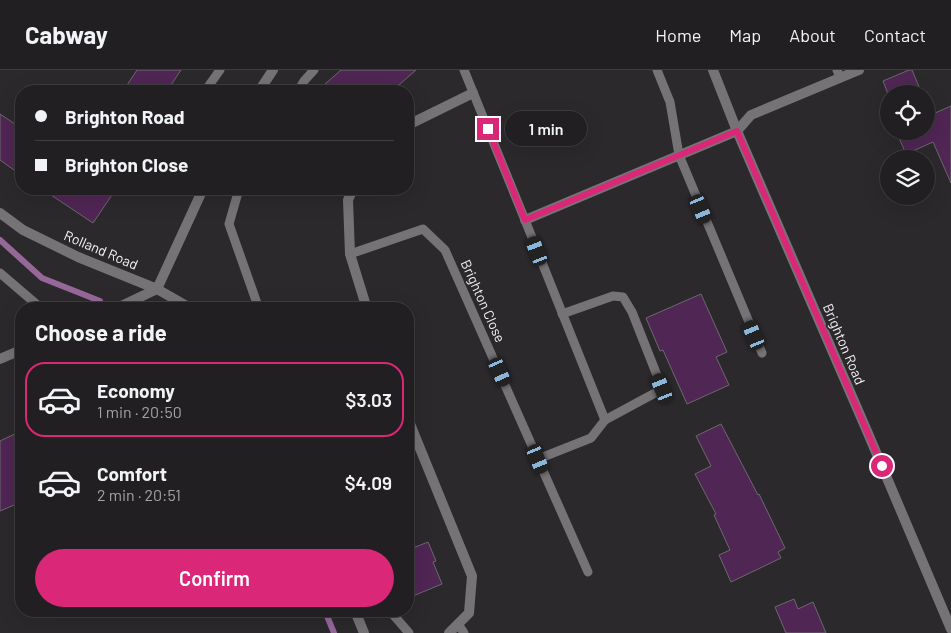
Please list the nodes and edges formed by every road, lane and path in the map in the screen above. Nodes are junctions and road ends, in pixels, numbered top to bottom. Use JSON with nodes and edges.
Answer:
{"nodes":[{"id":1,"x":220,"y":70,"type":"edge"},
{"id":2,"x":274,"y":70,"type":"edge"},
{"id":3,"x":314,"y":70,"type":"edge"},
{"id":4,"x":464,"y":70,"type":"edge"},
{"id":5,"x":657,"y":70,"type":"edge"},
{"id":6,"x":713,"y":70,"type":"edge"},
{"id":7,"x":860,"y":70,"type":"edge"},
{"id":8,"x":839,"y":74,"type":"edge"},
{"id":9,"x":209,"y":85,"type":"edge"},
{"id":10,"x":264,"y":85,"type":"edge"},
{"id":11,"x":302,"y":85,"type":"edge"},
{"id":12,"x":473,"y":93,"type":"junction"},
{"id":13,"x":414,"y":122,"type":"edge"},
{"id":14,"x":737,"y":131,"type":"junction"},
{"id":15,"x":679,"y":155,"type":"junction"},
{"id":16,"x":200,"y":195,"type":"edge"},
{"id":17,"x":237,"y":195,"type":"edge"},
{"id":18,"x":350,"y":195,"type":"edge"},
{"id":19,"x":0,"y":213,"type":"edge"},
{"id":20,"x":525,"y":220,"type":"junction"},
{"id":21,"x":350,"y":254,"type":"junction"},
{"id":22,"x":0,"y":273,"type":"edge"},
{"id":23,"x":157,"y":289,"type":"junction"},
{"id":24,"x":34,"y":302,"type":"edge"},
{"id":25,"x":130,"y":302,"type":"edge"},
{"id":26,"x":180,"y":302,"type":"edge"},
{"id":27,"x":257,"y":302,"type":"edge"},
{"id":28,"x":365,"y":302,"type":"edge"},
{"id":29,"x":562,"y":314,"type":"junction"},
{"id":30,"x":15,"y":352,"type":"edge"},
{"id":31,"x":762,"y":353,"type":"dead end"},
{"id":32,"x":0,"y":358,"type":"edge"},
{"id":33,"x":605,"y":420,"type":"junction"},
{"id":34,"x":414,"y":434,"type":"edge"},
{"id":35,"x":538,"y":459,"type":"junction"},
{"id":36,"x":588,"y":572,"type":"dead end"},
{"id":37,"x":357,"y":617,"type":"edge"},
{"id":38,"x":395,"y":617,"type":"edge"},
{"id":39,"x":461,"y":629,"type":"edge"},
{"id":40,"x":951,"y":629,"type":"edge"},
{"id":41,"x":364,"y":633,"type":"edge"},
{"id":42,"x":409,"y":633,"type":"edge"},
{"id":43,"x":449,"y":633,"type":"edge"}],
"edges":[{"from":1,"to":9,"type":"lane"},
{"from":2,"to":10,"type":"street"},
{"from":3,"to":11,"type":"lane"},
{"from":4,"to":12,"type":"lane"},
{"from":5,"to":15,"type":"lane"},
{"from":6,"to":14,"type":"street","name":"Brighton Road"},
{"from":7,"to":8,"type":"street"},
{"from":8,"to":14,"type":"street"},
{"from":12,"to":13,"type":"street"},
{"from":12,"to":20,"type":"lane"},
{"from":14,"to":15,"type":"street"},
{"from":14,"to":40,"type":"street","name":"Brighton Road"},
{"from":15,"to":20,"type":"street"},
{"from":15,"to":31,"type":"lane"},
{"from":16,"to":23,"type":"street"},
{"from":17,"to":27,"type":"lane"},
{"from":18,"to":21,"type":"street"},
{"from":19,"to":23,"type":"street","name":"Rolland Road"},
{"from":20,"to":29,"type":"lane"},
{"from":21,"to":28,"type":"street"},
{"from":21,"to":35,"type":"lane","name":"Brighton Close"},
{"from":22,"to":24,"type":"lane"},
{"from":23,"to":25,"type":"street"},
{"from":23,"to":26,"type":"street","name":"Rolland Road"},
{"from":29,"to":33,"type":"lane"},
{"from":29,"to":33,"type":"lane"},
{"from":30,"to":32,"type":"street"},
{"from":33,"to":35,"type":"lane"},
{"from":34,"to":39,"type":"street"},
{"from":35,"to":36,"type":"lane","name":"Brighton Close"},
{"from":37,"to":41,"type":"street"},
{"from":38,"to":42,"type":"lane"},
{"from":39,"to":43,"type":"street"}]}
